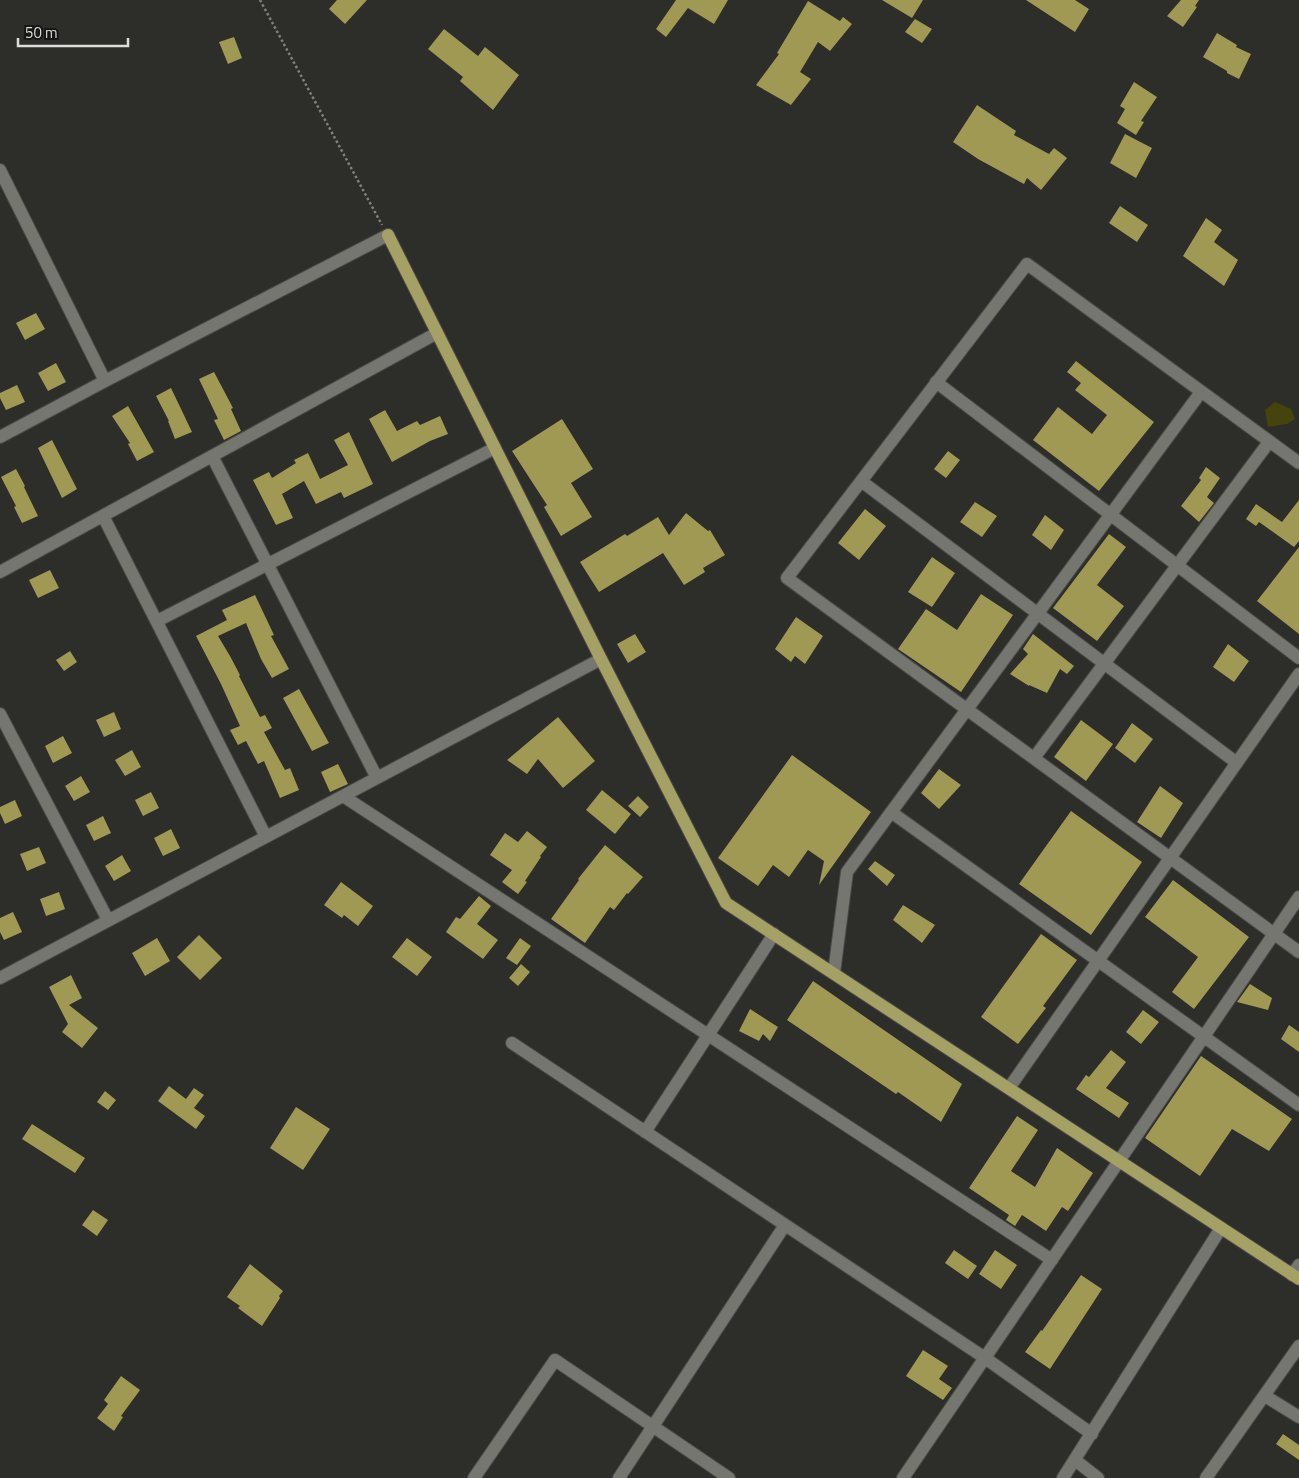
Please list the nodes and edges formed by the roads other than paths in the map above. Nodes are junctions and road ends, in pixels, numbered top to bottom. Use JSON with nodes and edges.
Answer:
{"nodes":[{"id":1,"x":0,"y":170,"type":"edge"},
{"id":2,"x":388,"y":235,"type":"joint"},
{"id":3,"x":437,"y":333,"type":"junction"},
{"id":4,"x":105,"y":380,"type":"junction"},
{"id":5,"x":936,"y":382,"type":"junction"},
{"id":6,"x":1201,"y":392,"type":"junction"},
{"id":7,"x":0,"y":437,"type":"edge"},
{"id":8,"x":1269,"y":442,"type":"junction"},
{"id":9,"x":495,"y":448,"type":"junction"},
{"id":10,"x":212,"y":456,"type":"junction"},
{"id":11,"x":1299,"y":463,"type":"edge"},
{"id":12,"x":861,"y":480,"type":"junction"},
{"id":13,"x":1111,"y":515,"type":"junction"},
{"id":14,"x":103,"y":516,"type":"junction"},
{"id":15,"x":267,"y":564,"type":"junction"},
{"id":16,"x":1177,"y":566,"type":"junction"},
{"id":17,"x":0,"y":572,"type":"edge"},
{"id":18,"x":1038,"y":613,"type":"junction"},
{"id":19,"x":157,"y":621,"type":"junction"},
{"id":20,"x":1299,"y":658,"type":"edge"},
{"id":21,"x":600,"y":659,"type":"junction"},
{"id":22,"x":1105,"y":663,"type":"junction"},
{"id":23,"x":1299,"y":674,"type":"edge"},
{"id":24,"x":967,"y":709,"type":"junction"},
{"id":25,"x":0,"y":714,"type":"edge"},
{"id":26,"x":1034,"y":758,"type":"junction"},
{"id":27,"x":1237,"y":763,"type":"junction"},
{"id":28,"x":377,"y":778,"type":"junction"},
{"id":29,"x":344,"y":796,"type":"junction"},
{"id":30,"x":891,"y":812,"type":"junction"},
{"id":31,"x":266,"y":838,"type":"junction"},
{"id":32,"x":1170,"y":858,"type":"junction"},
{"id":33,"x":1299,"y":897,"type":"edge"},
{"id":34,"x":108,"y":920,"type":"junction"},
{"id":35,"x":774,"y":934,"type":"junction"},
{"id":36,"x":1274,"y":934,"type":"junction"},
{"id":37,"x":1299,"y":952,"type":"edge"},
{"id":38,"x":1098,"y":961,"type":"junction"},
{"id":39,"x":834,"y":973,"type":"junction"},
{"id":40,"x":0,"y":978,"type":"edge"},
{"id":41,"x":708,"y":1035,"type":"junction"},
{"id":42,"x":1204,"y":1037,"type":"junction"},
{"id":43,"x":512,"y":1044,"type":"dead end"},
{"id":44,"x":1009,"y":1088,"type":"junction"},
{"id":45,"x":1299,"y":1105,"type":"edge"},
{"id":46,"x":646,"y":1132,"type":"junction"},
{"id":47,"x":1120,"y":1160,"type":"junction"},
{"id":48,"x":785,"y":1226,"type":"junction"},
{"id":49,"x":1221,"y":1228,"type":"junction"},
{"id":50,"x":1052,"y":1260,"type":"junction"},
{"id":51,"x":1297,"y":1273,"type":"edge"},
{"id":52,"x":1299,"y":1346,"type":"edge"},
{"id":53,"x":985,"y":1358,"type":"junction"},
{"id":54,"x":1265,"y":1396,"type":"junction"},
{"id":55,"x":1299,"y":1417,"type":"edge"},
{"id":56,"x":653,"y":1426,"type":"junction"},
{"id":57,"x":1092,"y":1434,"type":"junction"},
{"id":58,"x":1075,"y":1460,"type":"junction"},
{"id":59,"x":474,"y":1478,"type":"edge"},
{"id":60,"x":618,"y":1478,"type":"edge"},
{"id":61,"x":729,"y":1478,"type":"edge"},
{"id":62,"x":903,"y":1478,"type":"edge"},
{"id":63,"x":1063,"y":1478,"type":"edge"},
{"id":64,"x":1098,"y":1478,"type":"edge"},
{"id":65,"x":1206,"y":1478,"type":"edge"}],
"edges":[{"from":1,"to":4,"type":"street"},
{"from":2,"to":3,"type":"main road"},
{"from":2,"to":4,"type":"street"},
{"from":3,"to":9,"type":"main road"},
{"from":3,"to":10,"type":"street"},
{"from":4,"to":7,"type":"street"},
{"from":5,"to":6,"type":"street"},
{"from":5,"to":12,"type":"street"},
{"from":5,"to":13,"type":"street"},
{"from":6,"to":8,"type":"street"},
{"from":6,"to":13,"type":"street"},
{"from":8,"to":11,"type":"street"},
{"from":8,"to":16,"type":"street"},
{"from":9,"to":15,"type":"street"},
{"from":9,"to":21,"type":"main road"},
{"from":10,"to":14,"type":"street"},
{"from":10,"to":15,"type":"street"},
{"from":12,"to":18,"type":"street"},
{"from":12,"to":24,"type":"street"},
{"from":13,"to":16,"type":"street"},
{"from":13,"to":18,"type":"street"},
{"from":14,"to":17,"type":"street"},
{"from":14,"to":19,"type":"street"},
{"from":15,"to":19,"type":"street"},
{"from":15,"to":28,"type":"street"},
{"from":16,"to":20,"type":"street"},
{"from":16,"to":22,"type":"street"},
{"from":18,"to":22,"type":"street"},
{"from":18,"to":24,"type":"street"},
{"from":19,"to":31,"type":"street"},
{"from":21,"to":28,"type":"street"},
{"from":21,"to":35,"type":"main road"},
{"from":22,"to":26,"type":"street"},
{"from":22,"to":27,"type":"street"},
{"from":23,"to":27,"type":"street"},
{"from":24,"to":26,"type":"street"},
{"from":24,"to":30,"type":"street"},
{"from":25,"to":34,"type":"street"},
{"from":26,"to":32,"type":"street"},
{"from":27,"to":32,"type":"street"},
{"from":28,"to":29,"type":"street"},
{"from":29,"to":31,"type":"street"},
{"from":29,"to":41,"type":"street"},
{"from":30,"to":38,"type":"street"},
{"from":30,"to":39,"type":"street"},
{"from":31,"to":34,"type":"street"},
{"from":32,"to":36,"type":"street"},
{"from":32,"to":38,"type":"street"},
{"from":33,"to":36,"type":"street"},
{"from":34,"to":40,"type":"street"},
{"from":35,"to":39,"type":"main road"},
{"from":35,"to":41,"type":"street"},
{"from":36,"to":37,"type":"street"},
{"from":36,"to":42,"type":"street"},
{"from":38,"to":42,"type":"street"},
{"from":38,"to":44,"type":"street"},
{"from":39,"to":44,"type":"main road"},
{"from":41,"to":46,"type":"street"},
{"from":41,"to":50,"type":"street"},
{"from":42,"to":45,"type":"street"},
{"from":42,"to":47,"type":"street"},
{"from":43,"to":46,"type":"street"},
{"from":44,"to":47,"type":"main road"},
{"from":46,"to":48,"type":"street"},
{"from":47,"to":49,"type":"main road"},
{"from":47,"to":50,"type":"street"},
{"from":48,"to":53,"type":"street"},
{"from":48,"to":56,"type":"street"},
{"from":49,"to":51,"type":"main road"},
{"from":49,"to":57,"type":"street"},
{"from":50,"to":53,"type":"street"},
{"from":52,"to":54,"type":"street"},
{"from":53,"to":57,"type":"street"},
{"from":53,"to":62,"type":"street"},
{"from":54,"to":55,"type":"street"},
{"from":54,"to":65,"type":"street"},
{"from":56,"to":59,"type":"street"},
{"from":56,"to":60,"type":"street"},
{"from":56,"to":61,"type":"street"},
{"from":57,"to":58,"type":"street"},
{"from":58,"to":63,"type":"street"},
{"from":58,"to":64,"type":"street"}]}
